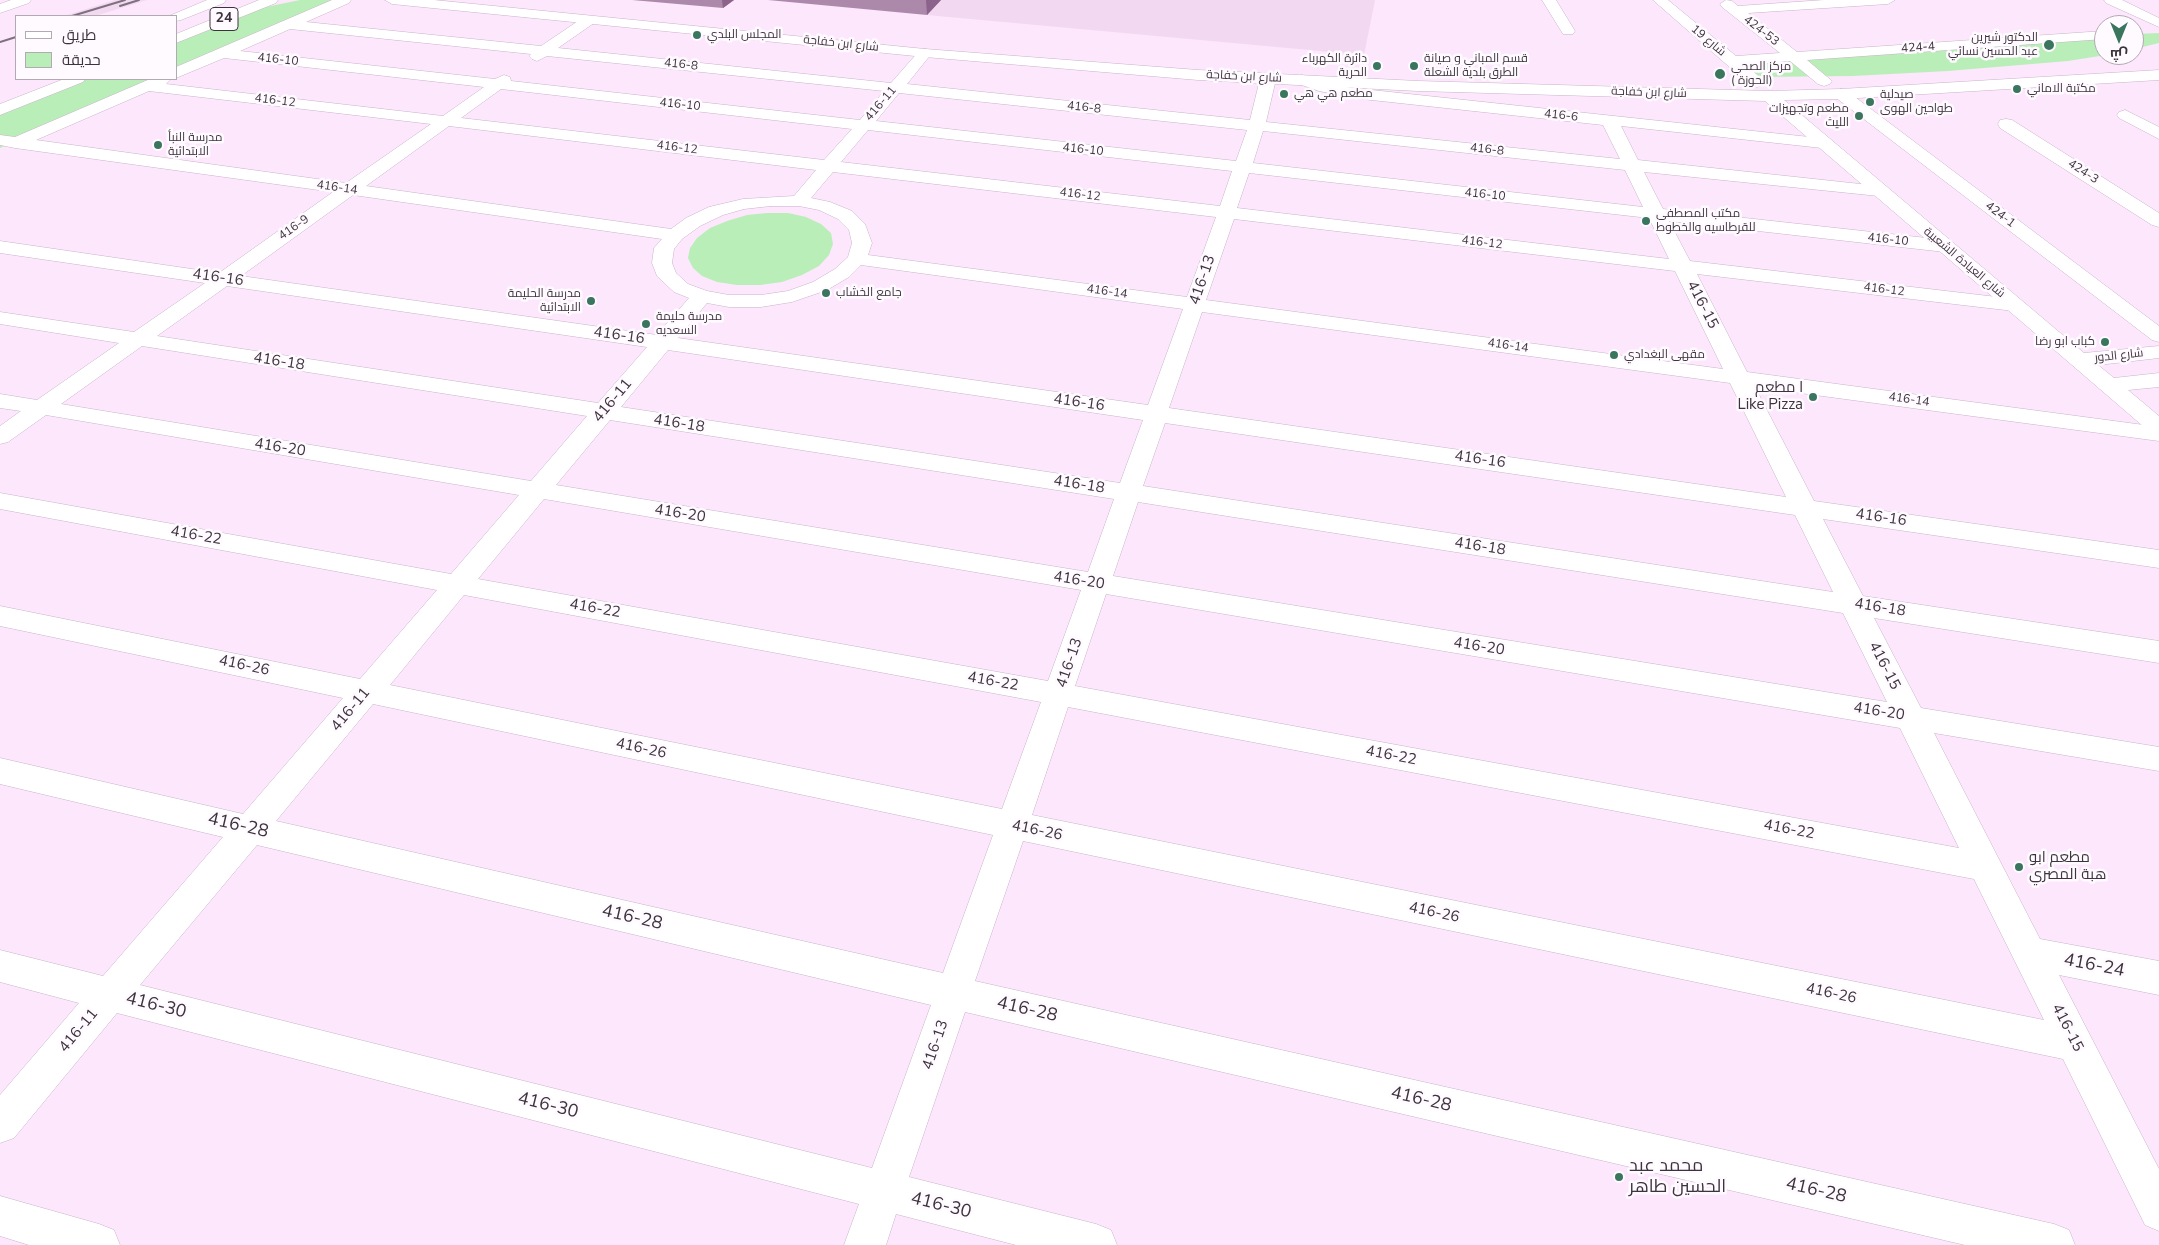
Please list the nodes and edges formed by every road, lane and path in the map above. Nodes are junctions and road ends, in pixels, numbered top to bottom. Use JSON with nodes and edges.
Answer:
{"nodes":[{"id":1,"x":24,"y":0,"type":"edge"},
{"id":2,"x":219,"y":0,"type":"edge"},
{"id":3,"x":344,"y":0,"type":"edge"},
{"id":4,"x":392,"y":0,"type":"edge"},
{"id":5,"x":1549,"y":0,"type":"edge"},
{"id":6,"x":1660,"y":0,"type":"edge"},
{"id":7,"x":1722,"y":0,"type":"edge"},
{"id":8,"x":1888,"y":0,"type":"edge"},
{"id":9,"x":2111,"y":0,"type":"edge"},
{"id":10,"x":276,"y":1,"type":"edge"},
{"id":11,"x":0,"y":9,"type":"edge"},
{"id":12,"x":1734,"y":10,"type":"junction"},
{"id":13,"x":178,"y":16,"type":"edge"},
{"id":14,"x":588,"y":20,"type":"junction"},
{"id":15,"x":2159,"y":23,"type":"edge"},
{"id":16,"x":288,"y":24,"type":"junction"},
{"id":17,"x":1568,"y":31,"type":"dead end"},
{"id":18,"x":2159,"y":31,"type":"edge"},
{"id":19,"x":2144,"y":32,"type":"edge"},
{"id":20,"x":2094,"y":36,"type":"edge"},
{"id":21,"x":178,"y":37,"type":"edge"},
{"id":22,"x":1054,"y":49,"type":"dead end"},
{"id":23,"x":544,"y":51,"type":"junction"},
{"id":24,"x":925,"y":52,"type":"junction"},
{"id":25,"x":221,"y":53,"type":"junction"},
{"id":26,"x":1794,"y":57,"type":"junction"},
{"id":27,"x":1732,"y":61,"type":"junction"},
{"id":28,"x":2075,"y":65,"type":"dead end"},
{"id":29,"x":178,"y":72,"type":"edge"},
{"id":30,"x":1301,"y":74,"type":"junction"},
{"id":31,"x":2159,"y":75,"type":"edge"},
{"id":32,"x":1268,"y":79,"type":"junction"},
{"id":33,"x":75,"y":80,"type":"edge"},
{"id":34,"x":161,"y":80,"type":"edge"},
{"id":35,"x":1824,"y":81,"type":"junction"},
{"id":36,"x":498,"y":84,"type":"junction"},
{"id":37,"x":146,"y":86,"type":"junction"},
{"id":38,"x":895,"y":88,"type":"junction"},
{"id":39,"x":1763,"y":89,"type":"junction"},
{"id":40,"x":1841,"y":94,"type":"junction"},
{"id":41,"x":0,"y":110,"type":"edge"},
{"id":42,"x":2125,"y":115,"type":"dead end"},
{"id":43,"x":446,"y":121,"type":"junction"},
{"id":44,"x":1610,"y":122,"type":"junction"},
{"id":45,"x":2006,"y":124,"type":"dead end"},
{"id":46,"x":863,"y":125,"type":"junction"},
{"id":47,"x":1257,"y":126,"type":"junction"},
{"id":48,"x":2159,"y":134,"type":"edge"},
{"id":49,"x":1822,"y":143,"type":"junction"},
{"id":50,"x":5,"y":144,"type":"edge"},
{"id":51,"x":1632,"y":165,"type":"junction"},
{"id":52,"x":829,"y":166,"type":"junction"},
{"id":53,"x":1243,"y":168,"type":"junction"},
{"id":54,"x":349,"y":189,"type":"junction"},
{"id":55,"x":1879,"y":191,"type":"junction"},
{"id":56,"x":799,"y":202,"type":"junction"},
{"id":57,"x":1227,"y":213,"type":"junction"},
{"id":58,"x":1656,"y":214,"type":"junction"},
{"id":59,"x":2159,"y":221,"type":"edge"},
{"id":60,"x":675,"y":235,"type":"junction"},
{"id":61,"x":1944,"y":246,"type":"junction"},
{"id":62,"x":0,"y":247,"type":"edge"},
{"id":63,"x":857,"y":259,"type":"junction"},
{"id":64,"x":1683,"y":266,"type":"junction"},
{"id":65,"x":223,"y":279,"type":"junction"},
{"id":66,"x":702,"y":296,"type":"junction"},
{"id":67,"x":1195,"y":304,"type":"junction"},
{"id":68,"x":2014,"y":305,"type":"junction"},
{"id":69,"x":0,"y":318,"type":"edge"},
{"id":70,"x":2159,"y":336,"type":"edge"},
{"id":71,"x":137,"y":340,"type":"junction"},
{"id":72,"x":662,"y":342,"type":"junction"},
{"id":73,"x":2159,"y":352,"type":"edge"},
{"id":74,"x":2078,"y":360,"type":"junction"},
{"id":75,"x":1738,"y":377,"type":"junction"},
{"id":76,"x":2159,"y":380,"type":"edge"},
{"id":77,"x":2108,"y":385,"type":"junction"},
{"id":78,"x":0,"y":401,"type":"edge"},
{"id":79,"x":41,"y":408,"type":"junction"},
{"id":80,"x":604,"y":412,"type":"junction"},
{"id":81,"x":1156,"y":414,"type":"junction"},
{"id":82,"x":2159,"y":428,"type":"edge"},
{"id":83,"x":2159,"y":434,"type":"edge"},
{"id":84,"x":0,"y":437,"type":"edge"},
{"id":85,"x":537,"y":491,"type":"junction"},
{"id":86,"x":1129,"y":493,"type":"junction"},
{"id":87,"x":0,"y":501,"type":"edge"},
{"id":88,"x":1804,"y":507,"type":"junction"},
{"id":89,"x":2159,"y":559,"type":"edge"},
{"id":90,"x":458,"y":584,"type":"junction"},
{"id":91,"x":1097,"y":584,"type":"junction"},
{"id":92,"x":1853,"y":604,"type":"junction"},
{"id":93,"x":0,"y":616,"type":"edge"},
{"id":94,"x":2159,"y":652,"type":"edge"},
{"id":95,"x":366,"y":692,"type":"junction"},
{"id":96,"x":1059,"y":694,"type":"junction"},
{"id":97,"x":1910,"y":718,"type":"junction"},
{"id":98,"x":2159,"y":760,"type":"edge"},
{"id":99,"x":0,"y":771,"type":"edge"},
{"id":100,"x":1012,"y":826,"type":"junction"},
{"id":101,"x":251,"y":828,"type":"junction"},
{"id":102,"x":1985,"y":867,"type":"junction"},
{"id":103,"x":2029,"y":953,"type":"junction"},
{"id":104,"x":0,"y":966,"type":"edge"},
{"id":105,"x":2159,"y":978,"type":"edge"},
{"id":106,"x":954,"y":993,"type":"junction"},
{"id":107,"x":110,"y":994,"type":"junction"},
{"id":108,"x":2075,"y":1044,"type":"junction"},
{"id":109,"x":0,"y":1124,"type":"edge"},
{"id":110,"x":884,"y":1192,"type":"junction"},
{"id":111,"x":2159,"y":1211,"type":"edge"},
{"id":112,"x":0,"y":1216,"type":"edge"},
{"id":113,"x":100,"y":1245,"type":"edge"},
{"id":114,"x":865,"y":1245,"type":"edge"},
{"id":115,"x":1096,"y":1245,"type":"edge"},
{"id":116,"x":2054,"y":1245,"type":"edge"}],
"edges":[{"from":1,"to":11,"type":"street"},
{"from":2,"to":13,"type":"street","number":"24"},
{"from":3,"to":16,"type":"street"},
{"from":4,"to":14,"type":"street","name":"شارع ابن خفاجة"},
{"from":5,"to":17,"type":"street"},
{"from":6,"to":27,"type":"street","name":"شارع 19"},
{"from":7,"to":12,"type":"street","name":"424-53"},
{"from":8,"to":12,"type":"street"},
{"from":9,"to":15,"type":"street"},
{"from":10,"to":21,"type":"street","number":"24"},
{"from":12,"to":26,"type":"street","name":"424-53"},
{"from":14,"to":23,"type":"street","name":"416-9"},
{"from":14,"to":24,"type":"street","name":"شارع ابن خفاجة"},
{"from":16,"to":23,"type":"street","name":"416-8"},
{"from":16,"to":25,"type":"street"},
{"from":18,"to":19,"type":"street"},
{"from":20,"to":26,"type":"street","name":"424-4"},
{"from":22,"to":30,"type":"street","name":"شارع ابن خفاجة"},
{"from":23,"to":36,"type":"street","name":"416-9"},
{"from":23,"to":38,"type":"street","name":"416-8"},
{"from":24,"to":32,"type":"street","name":"شارع ابن خفاجة"},
{"from":24,"to":38,"type":"street","name":"416-11"},
{"from":25,"to":29,"type":"street"},
{"from":25,"to":36,"type":"street","name":"416-10"},
{"from":26,"to":27,"type":"street","name":"424-4"},
{"from":26,"to":35,"type":"street","name":"424-53"},
{"from":27,"to":39,"type":"street","name":"شارع 19"},
{"from":28,"to":35,"type":"street","name":"شارع ابن خفاجة"},
{"from":30,"to":32,"type":"street","name":"شارع ابن خفاجة"},
{"from":30,"to":39,"type":"street","name":"شارع ابن خفاجة"},
{"from":30,"to":44,"type":"street","name":"416-6"},
{"from":31,"to":40,"type":"street","name":"شارع ابن خفاجة"},
{"from":32,"to":47,"type":"street","name":"416-13"},
{"from":33,"to":41,"type":"street"},
{"from":34,"to":37,"type":"street"},
{"from":35,"to":39,"type":"street","name":"شارع ابن خفاجة"},
{"from":36,"to":43,"type":"street","name":"416-9"},
{"from":36,"to":46,"type":"street","name":"416-10"},
{"from":37,"to":43,"type":"street","name":"416-12"},
{"from":37,"to":50,"type":"street"},
{"from":38,"to":46,"type":"street","name":"416-11"},
{"from":38,"to":47,"type":"street","name":"416-8"},
{"from":39,"to":40,"type":"street","name":"شارع ابن خفاجة"},
{"from":39,"to":49,"type":"street","name":"شارع العيادة الشعبية"},
{"from":40,"to":70,"type":"street","name":"424-1"},
{"from":42,"to":48,"type":"street"},
{"from":43,"to":52,"type":"street","name":"416-12"},
{"from":43,"to":54,"type":"street","name":"416-9"},
{"from":44,"to":49,"type":"street","name":"416-6"},
{"from":44,"to":51,"type":"street","name":"416-15"},
{"from":45,"to":59,"type":"street","name":"424-3"},
{"from":46,"to":52,"type":"street","name":"416-11"},
{"from":46,"to":53,"type":"street","name":"416-10"},
{"from":47,"to":51,"type":"street","name":"416-8"},
{"from":47,"to":53,"type":"street","name":"416-13"},
{"from":49,"to":55,"type":"street","name":"شارع العيادة الشعبية"},
{"from":50,"to":54,"type":"street","name":"416-14"},
{"from":51,"to":55,"type":"street","name":"416-8"},
{"from":51,"to":58,"type":"street","name":"416-15"},
{"from":52,"to":56,"type":"street","name":"416-11"},
{"from":52,"to":57,"type":"street","name":"416-12"},
{"from":53,"to":57,"type":"street","name":"416-13"},
{"from":53,"to":58,"type":"street","name":"416-10"},
{"from":54,"to":60,"type":"street","name":"416-14"},
{"from":54,"to":65,"type":"street","name":"416-9"},
{"from":55,"to":61,"type":"street","name":"شارع العيادة الشعبية"},
{"from":56,"to":60,"type":"street"},
{"from":56,"to":63,"type":"street"},
{"from":57,"to":64,"type":"street","name":"416-12"},
{"from":57,"to":67,"type":"street","name":"416-13"},
{"from":58,"to":61,"type":"street","name":"416-10"},
{"from":58,"to":64,"type":"street","name":"416-15"},
{"from":60,"to":66,"type":"street"},
{"from":61,"to":68,"type":"street","name":"شارع العيادة الشعبية"},
{"from":62,"to":65,"type":"street","name":"416-16"},
{"from":63,"to":66,"type":"street"},
{"from":63,"to":67,"type":"street","name":"416-14"},
{"from":64,"to":68,"type":"street","name":"416-12"},
{"from":64,"to":75,"type":"street","name":"416-15"},
{"from":65,"to":71,"type":"street","name":"416-9"},
{"from":65,"to":72,"type":"street","name":"416-16"},
{"from":66,"to":72,"type":"street","name":"416-11"},
{"from":67,"to":75,"type":"street","name":"416-14"},
{"from":67,"to":81,"type":"street","name":"416-13"},
{"from":68,"to":74,"type":"street","name":"شارع العيادة الشعبية"},
{"from":69,"to":71,"type":"street","name":"416-18"},
{"from":71,"to":79,"type":"street","name":"416-9"},
{"from":71,"to":80,"type":"street","name":"416-18"},
{"from":72,"to":80,"type":"street","name":"416-11"},
{"from":72,"to":81,"type":"street","name":"416-16"},
{"from":73,"to":74,"type":"street","name":"شارع الدور"},
{"from":74,"to":77,"type":"street","name":"شارع العيادة الشعبية"},
{"from":75,"to":83,"type":"street","name":"416-14"},
{"from":75,"to":88,"type":"street","name":"416-15"},
{"from":76,"to":77,"type":"street","name":"شارع الدور"},
{"from":77,"to":82,"type":"street","name":"شارع العيادة الشعبية"},
{"from":78,"to":79,"type":"street","name":"416-20"},
{"from":79,"to":84,"type":"street","name":"416-9"},
{"from":79,"to":85,"type":"street","name":"416-20"},
{"from":80,"to":85,"type":"street","name":"416-11"},
{"from":80,"to":86,"type":"street","name":"416-18"},
{"from":81,"to":86,"type":"street","name":"416-13"},
{"from":81,"to":88,"type":"street","name":"416-16"},
{"from":85,"to":90,"type":"street","name":"416-11"},
{"from":85,"to":91,"type":"street","name":"416-20"},
{"from":86,"to":91,"type":"street","name":"416-13"},
{"from":86,"to":92,"type":"street","name":"416-18"},
{"from":87,"to":90,"type":"street","name":"416-22"},
{"from":88,"to":89,"type":"street","name":"416-16"},
{"from":88,"to":92,"type":"street","name":"416-15"},
{"from":90,"to":95,"type":"street","name":"416-11"},
{"from":90,"to":96,"type":"street","name":"416-22"},
{"from":91,"to":96,"type":"street","name":"416-13"},
{"from":91,"to":97,"type":"street","name":"416-20"},
{"from":92,"to":94,"type":"street","name":"416-18"},
{"from":92,"to":97,"type":"street","name":"416-15"},
{"from":93,"to":95,"type":"street","name":"416-26"},
{"from":95,"to":100,"type":"street","name":"416-26"},
{"from":95,"to":101,"type":"street","name":"416-11"},
{"from":96,"to":100,"type":"street","name":"416-13"},
{"from":96,"to":102,"type":"street","name":"416-22"},
{"from":97,"to":98,"type":"street","name":"416-20"},
{"from":97,"to":102,"type":"street","name":"416-15"},
{"from":99,"to":101,"type":"street","name":"416-28"},
{"from":100,"to":106,"type":"street","name":"416-13"},
{"from":100,"to":108,"type":"street","name":"416-26"},
{"from":101,"to":106,"type":"street","name":"416-28"},
{"from":101,"to":107,"type":"street","name":"416-11"},
{"from":102,"to":103,"type":"street","name":"416-15"},
{"from":103,"to":105,"type":"street","name":"416-24"},
{"from":103,"to":108,"type":"street","name":"416-15"},
{"from":104,"to":107,"type":"street","name":"416-30"},
{"from":106,"to":110,"type":"street","name":"416-13"},
{"from":106,"to":116,"type":"street","name":"416-28"},
{"from":107,"to":109,"type":"street","name":"416-11"},
{"from":107,"to":110,"type":"street","name":"416-30"},
{"from":108,"to":111,"type":"street","name":"416-15"},
{"from":110,"to":114,"type":"street","name":"416-13"},
{"from":110,"to":115,"type":"street","name":"416-30"},
{"from":112,"to":113,"type":"street"}]}
